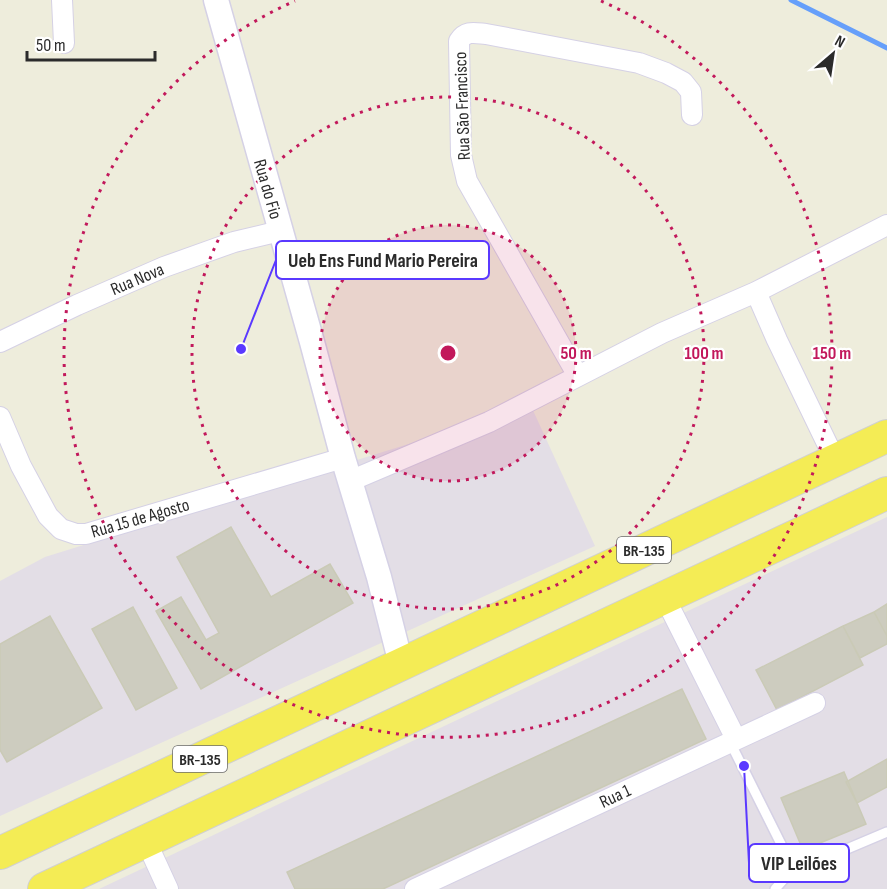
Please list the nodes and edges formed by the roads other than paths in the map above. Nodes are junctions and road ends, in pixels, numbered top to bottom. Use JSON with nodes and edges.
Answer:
{"nodes":[{"id":1,"x":62,"y":0,"type":"edge"},
{"id":2,"x":216,"y":0,"type":"edge"},
{"id":3,"x":64,"y":43,"type":"dead end"},
{"id":4,"x":693,"y":115,"type":"dead end"},
{"id":5,"x":887,"y":225,"type":"edge"},
{"id":6,"x":280,"y":231,"type":"junction"},
{"id":7,"x":756,"y":292,"type":"junction"},
{"id":8,"x":0,"y":342,"type":"edge"},
{"id":9,"x":578,"y":376,"type":"junction"},
{"id":10,"x":0,"y":417,"type":"edge"},
{"id":11,"x":887,"y":436,"type":"edge"},
{"id":12,"x":343,"y":458,"type":"junction"},
{"id":13,"x":835,"y":460,"type":"junction"},
{"id":14,"x":350,"y":481,"type":"junction"},
{"id":15,"x":887,"y":493,"type":"edge"},
{"id":16,"x":665,"y":598,"type":"junction"},
{"id":17,"x":400,"y":664,"type":"junction"},
{"id":18,"x":815,"y":703,"type":"dead end"},
{"id":19,"x":733,"y":741,"type":"junction"},
{"id":20,"x":887,"y":832,"type":"edge"},
{"id":21,"x":146,"y":841,"type":"junction"},
{"id":22,"x":0,"y":853,"type":"edge"},
{"id":23,"x":789,"y":866,"type":"junction"},
{"id":24,"x":44,"y":889,"type":"edge"},
{"id":25,"x":168,"y":889,"type":"edge"},
{"id":26,"x":415,"y":889,"type":"edge"},
{"id":27,"x":775,"y":889,"type":"edge"}],
"edges":[{"from":1,"to":3,"type":"street"},
{"from":2,"to":6,"type":"street","name":"Rua do Fio"},
{"from":4,"to":9,"type":"street","name":"Rua São Francisco"},
{"from":5,"to":7,"type":"street"},
{"from":6,"to":8,"type":"street","name":"Rua Nova"},
{"from":6,"to":12,"type":"street","name":"Rua do Fio"},
{"from":7,"to":9,"type":"street"},
{"from":7,"to":13,"type":"street"},
{"from":9,"to":14,"type":"street"},
{"from":10,"to":12,"type":"street","name":"Rua 15 de Agosto"},
{"from":11,"to":13,"type":"highway","number":"BR-135"},
{"from":12,"to":14,"type":"street","name":"Rua do Fio"},
{"from":13,"to":17,"type":"highway","number":"BR-135"},
{"from":14,"to":17,"type":"street","name":"Rua do Fio"},
{"from":15,"to":16,"type":"highway"},
{"from":16,"to":19,"type":"street"},
{"from":16,"to":21,"type":"highway"},
{"from":17,"to":22,"type":"highway","number":"BR-135"},
{"from":18,"to":19,"type":"street","name":"Rua 1"},
{"from":19,"to":23,"type":"lane"},
{"from":19,"to":26,"type":"street","name":"Rua 1"},
{"from":20,"to":23,"type":"lane"},
{"from":21,"to":24,"type":"highway"},
{"from":21,"to":25,"type":"street"},
{"from":23,"to":27,"type":"lane"}]}
